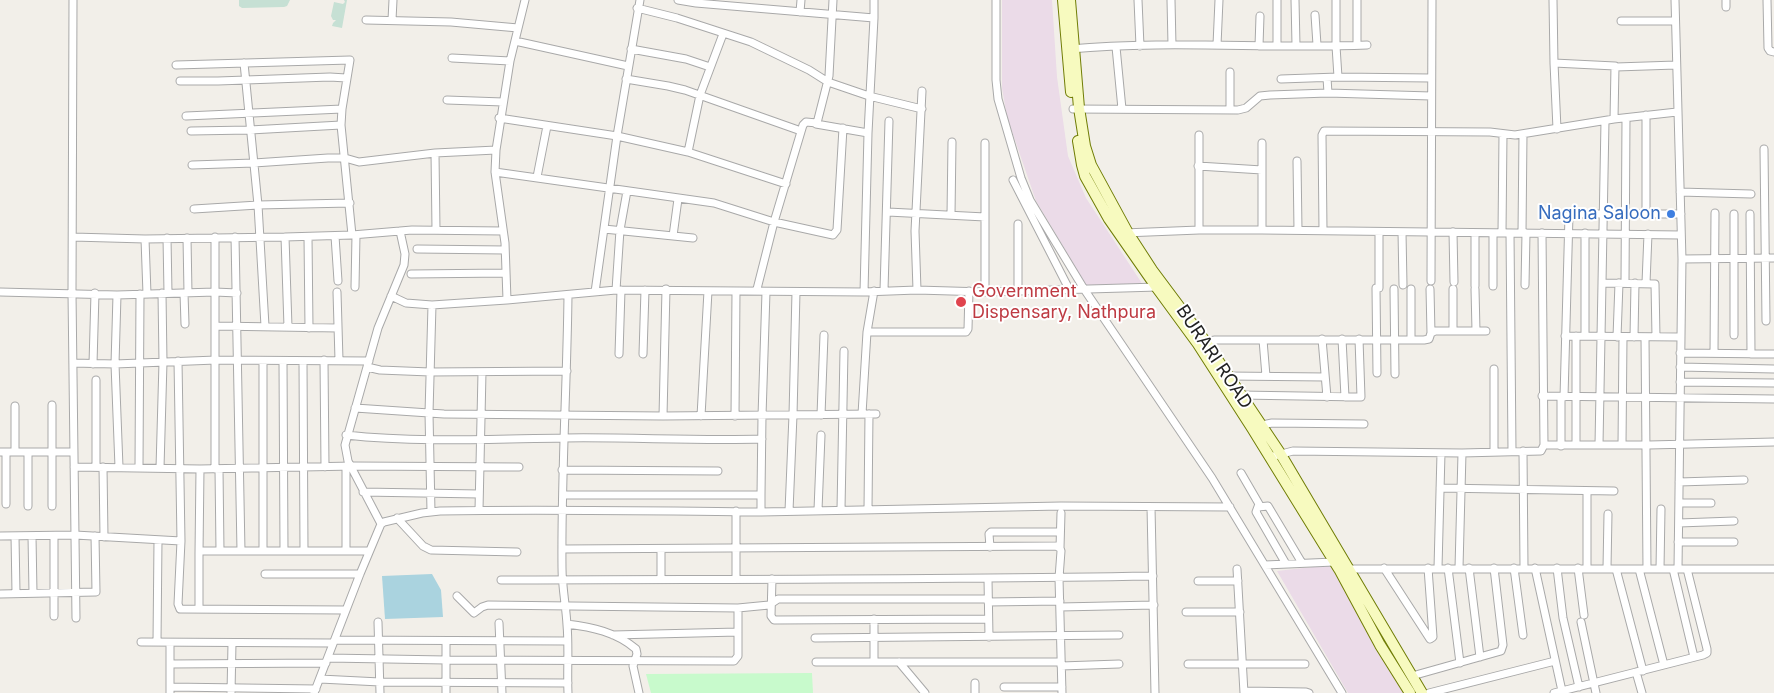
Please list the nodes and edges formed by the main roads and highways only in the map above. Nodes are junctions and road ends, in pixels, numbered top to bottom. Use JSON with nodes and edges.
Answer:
{"nodes":[{"id":1,"x":1063,"y":0,"type":"edge"},
{"id":2,"x":1068,"y":7,"type":"edge"},
{"id":3,"x":1201,"y":343,"type":"junction"},
{"id":4,"x":1256,"y":427,"type":"junction"},
{"id":5,"x":1275,"y":455,"type":"junction"},
{"id":6,"x":1341,"y":566,"type":"junction"},
{"id":7,"x":1410,"y":693,"type":"edge"},
{"id":8,"x":1422,"y":693,"type":"edge"}],
"edges":[{"from":1,"to":2,"type":"main road","name":"BURARI ROAD"},
{"from":2,"to":3,"type":"main road","name":"BURARI ROAD"},
{"from":3,"to":4,"type":"main road","name":"BURARI ROAD"},
{"from":3,"to":4,"type":"main road","name":"BURARI ROAD"},
{"from":4,"to":5,"type":"main road","name":"BURARI ROAD"},
{"from":5,"to":6,"type":"main road","name":"BURARI ROAD"},
{"from":5,"to":6,"type":"main road","name":"BURARI ROAD"},
{"from":6,"to":7,"type":"main road","name":"BURARI ROAD"},
{"from":6,"to":8,"type":"main road","name":"BURARI ROAD"}]}
